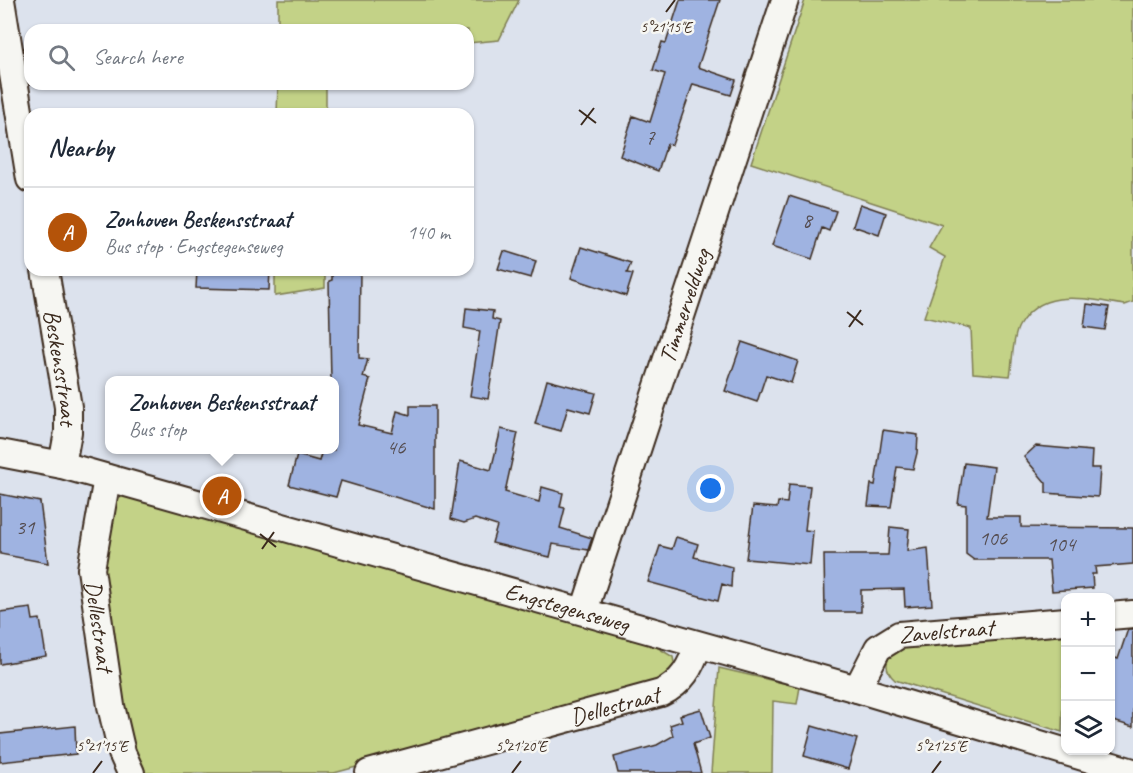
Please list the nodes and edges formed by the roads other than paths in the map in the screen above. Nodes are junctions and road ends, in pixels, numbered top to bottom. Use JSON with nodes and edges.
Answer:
{"nodes":[{"id":1,"x":1,"y":0,"type":"edge"},
{"id":2,"x":784,"y":0,"type":"edge"},
{"id":3,"x":6,"y":75,"type":"edge"},
{"id":4,"x":24,"y":153,"type":"edge"},
{"id":5,"x":46,"y":276,"type":"edge"},
{"id":6,"x":0,"y":453,"type":"edge"},
{"id":7,"x":62,"y":465,"type":"junction"},
{"id":8,"x":107,"y":478,"type":"junction"},
{"id":9,"x":584,"y":611,"type":"junction"},
{"id":10,"x":1133,"y":614,"type":"edge"},
{"id":11,"x":1115,"y":616,"type":"edge"},
{"id":12,"x":1061,"y":621,"type":"edge"},
{"id":13,"x":698,"y":645,"type":"junction"},
{"id":14,"x":857,"y":689,"type":"junction"},
{"id":15,"x":1133,"y":772,"type":"edge"},
{"id":16,"x":131,"y":773,"type":"edge"},
{"id":17,"x":369,"y":773,"type":"edge"}],
"edges":[{"from":1,"to":3,"type":"street"},
{"from":2,"to":9,"type":"street","name":"Timmerveldweg"},
{"from":3,"to":4,"type":"street"},
{"from":5,"to":7,"type":"street","name":"Beskensstraat"},
{"from":6,"to":7,"type":"street","name":"Engstegenseweg"},
{"from":7,"to":8,"type":"street","name":"Engstegenseweg"},
{"from":8,"to":9,"type":"street","name":"Engstegenseweg"},
{"from":8,"to":16,"type":"street","name":"Dellestraat"},
{"from":9,"to":13,"type":"street","name":"Engstegenseweg"},
{"from":10,"to":11,"type":"street"},
{"from":12,"to":14,"type":"street","name":"Zavelstraat"},
{"from":13,"to":14,"type":"street","name":"Engstegenseweg"},
{"from":13,"to":17,"type":"street","name":"Dellestraat"},
{"from":14,"to":15,"type":"street","name":"Engstegenseweg"}]}
